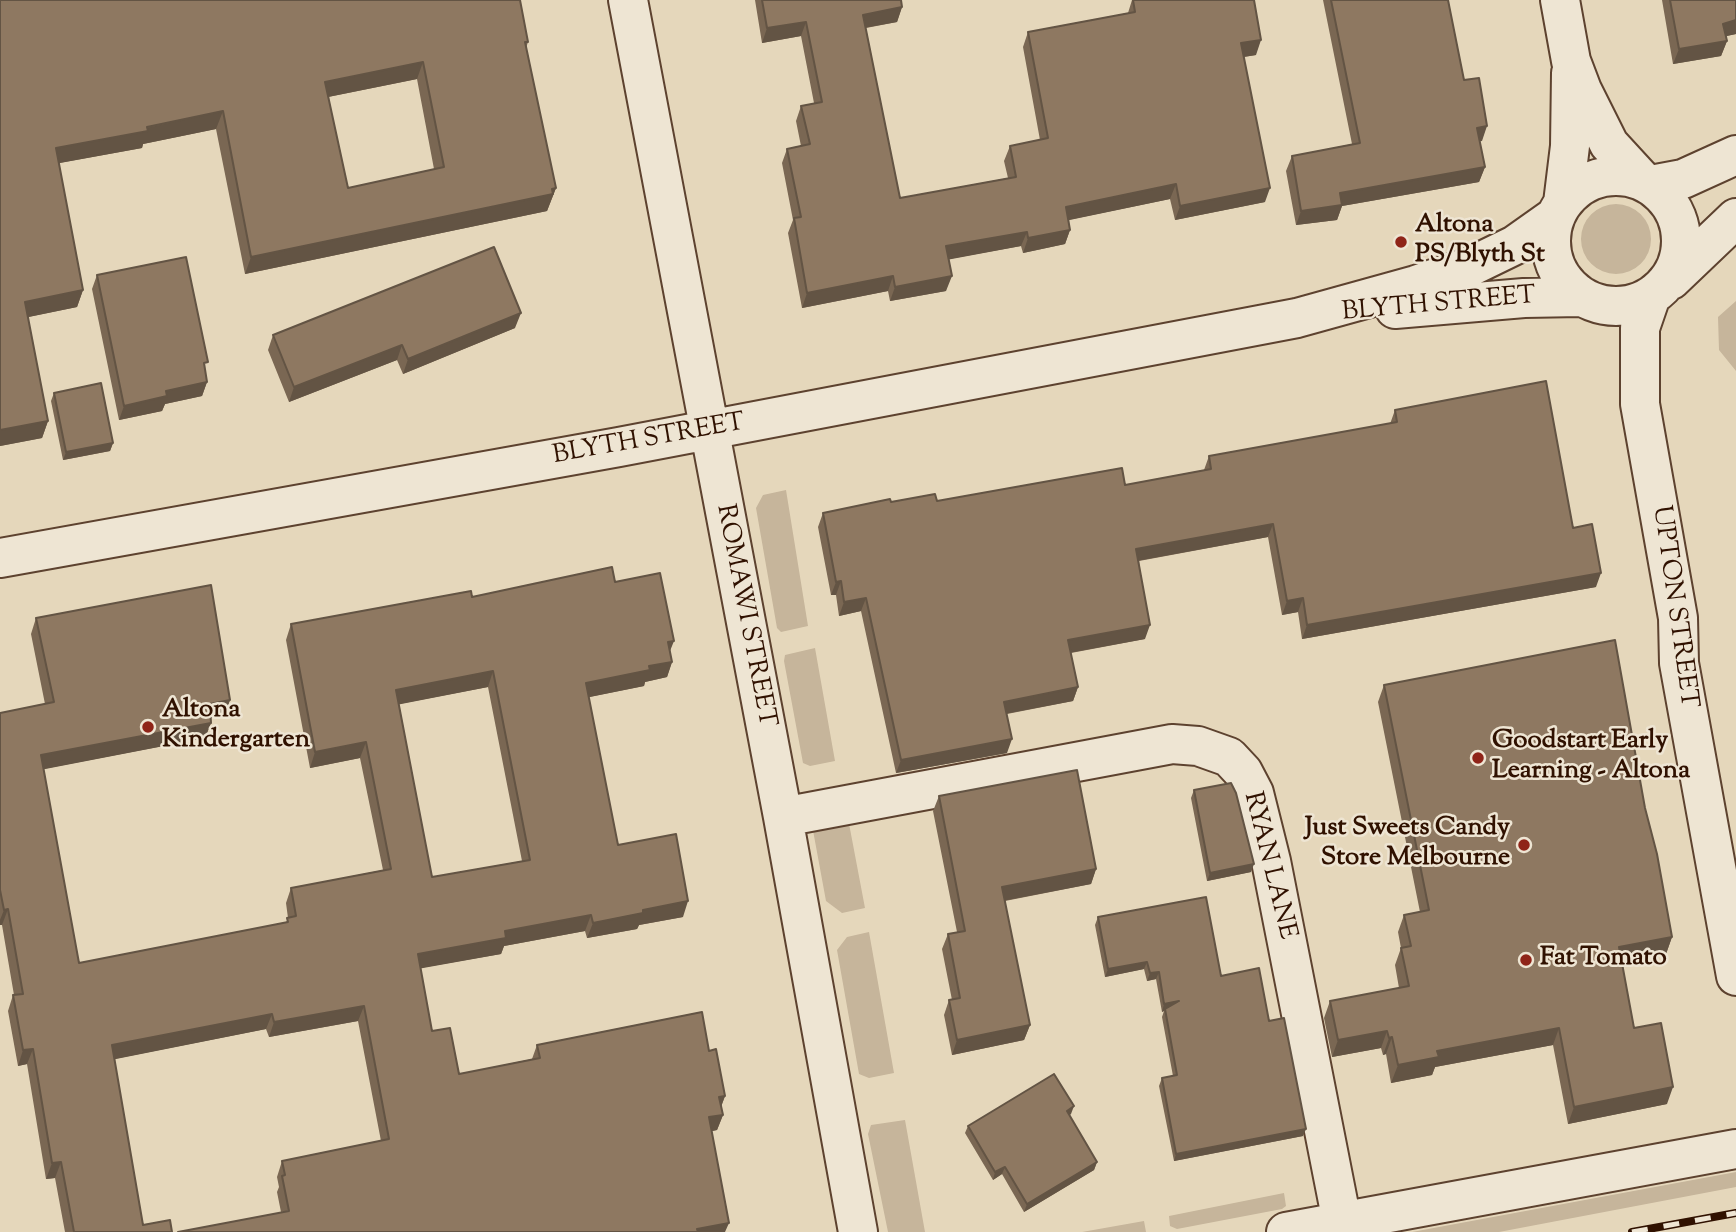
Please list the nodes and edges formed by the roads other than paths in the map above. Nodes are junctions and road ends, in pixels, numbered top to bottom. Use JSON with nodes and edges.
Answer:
{"nodes":[{"id":1,"x":628,"y":0,"type":"edge"},
{"id":2,"x":1560,"y":0,"type":"edge"},
{"id":3,"x":1571,"y":61,"type":"junction"},
{"id":4,"x":1736,"y":155,"type":"edge"},
{"id":5,"x":1647,"y":183,"type":"junction"},
{"id":6,"x":1560,"y":210,"type":"junction"},
{"id":7,"x":1736,"y":218,"type":"edge"},
{"id":8,"x":1659,"y":290,"type":"junction"},
{"id":9,"x":1588,"y":300,"type":"junction"},
{"id":10,"x":1297,"y":318,"type":"junction"},
{"id":11,"x":1640,"y":404,"type":"junction"},
{"id":12,"x":708,"y":430,"type":"junction"},
{"id":13,"x":0,"y":558,"type":"edge"},
{"id":14,"x":783,"y":817,"type":"junction"},
{"id":15,"x":1736,"y":976,"type":"edge"},
{"id":16,"x":1736,"y":1149,"type":"edge"},
{"id":17,"x":1342,"y":1222,"type":"junction"},
{"id":18,"x":858,"y":1232,"type":"edge"},
{"id":19,"x":1286,"y":1232,"type":"edge"}],
"edges":[{"from":1,"to":12,"type":"street","name":"ROMAWI STREET"},
{"from":2,"to":3,"type":"street"},
{"from":3,"to":5,"type":"street"},
{"from":3,"to":6,"type":"street"},
{"from":4,"to":5,"type":"street"},
{"from":5,"to":6,"type":"street"},
{"from":5,"to":8,"type":"street"},
{"from":6,"to":9,"type":"street"},
{"from":6,"to":10,"type":"street","name":"BLYTH STREET"},
{"from":7,"to":8,"type":"street"},
{"from":8,"to":9,"type":"street"},
{"from":8,"to":11,"type":"street","name":"UPTON STREET"},
{"from":9,"to":10,"type":"street","name":"BLYTH STREET"},
{"from":9,"to":11,"type":"street","name":"UPTON STREET"},
{"from":10,"to":12,"type":"street","name":"BLYTH STREET"},
{"from":11,"to":15,"type":"street","name":"UPTON STREET"},
{"from":12,"to":13,"type":"street","name":"BLYTH STREET"},
{"from":12,"to":14,"type":"street","name":"ROMAWI STREET"},
{"from":14,"to":17,"type":"street","name":"RYAN LANE"},
{"from":14,"to":18,"type":"street","name":"ROMAWI STREET"},
{"from":16,"to":17,"type":"street"},
{"from":17,"to":19,"type":"street"}]}
